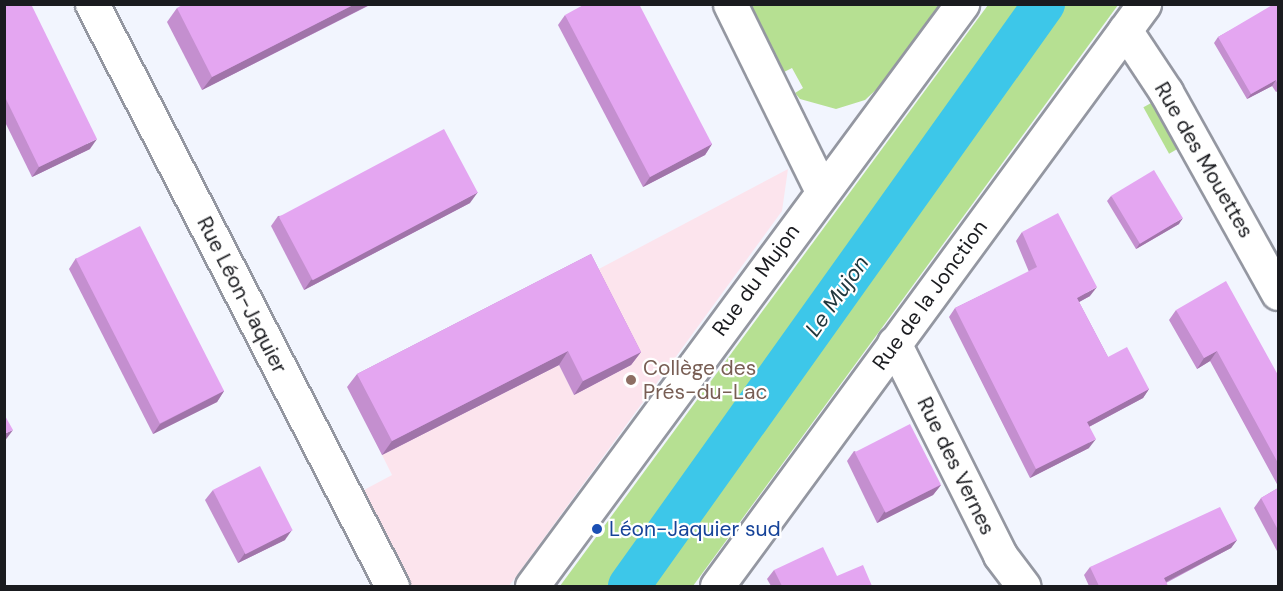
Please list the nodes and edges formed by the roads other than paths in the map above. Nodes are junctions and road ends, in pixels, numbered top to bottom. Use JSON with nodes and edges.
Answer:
{"nodes":[{"id":1,"x":92,"y":4,"type":"edge"},
{"id":2,"x":730,"y":4,"type":"edge"},
{"id":3,"x":962,"y":4,"type":"edge"},
{"id":4,"x":1134,"y":17,"type":"edge"},
{"id":5,"x":822,"y":191,"type":"junction"},
{"id":6,"x":1278,"y":293,"type":"edge"},
{"id":7,"x":894,"y":343,"type":"junction"},
{"id":8,"x":392,"y":586,"type":"edge"},
{"id":9,"x":531,"y":586,"type":"edge"},
{"id":10,"x":717,"y":586,"type":"edge"},
{"id":11,"x":1023,"y":586,"type":"edge"}],
"edges":[{"from":1,"to":8,"type":"street","name":"Rue Léon-Jaquier"},
{"from":2,"to":5,"type":"street"},
{"from":3,"to":5,"type":"street","name":"Rue du Mujon"},
{"from":4,"to":6,"type":"street","name":"Rue des Mouettes"},
{"from":4,"to":7,"type":"street","name":"Rue de la Jonction"},
{"from":5,"to":9,"type":"street","name":"Rue du Mujon"},
{"from":7,"to":10,"type":"street","name":"Rue de la Jonction"},
{"from":7,"to":11,"type":"street","name":"Rue des Vernes"}]}
